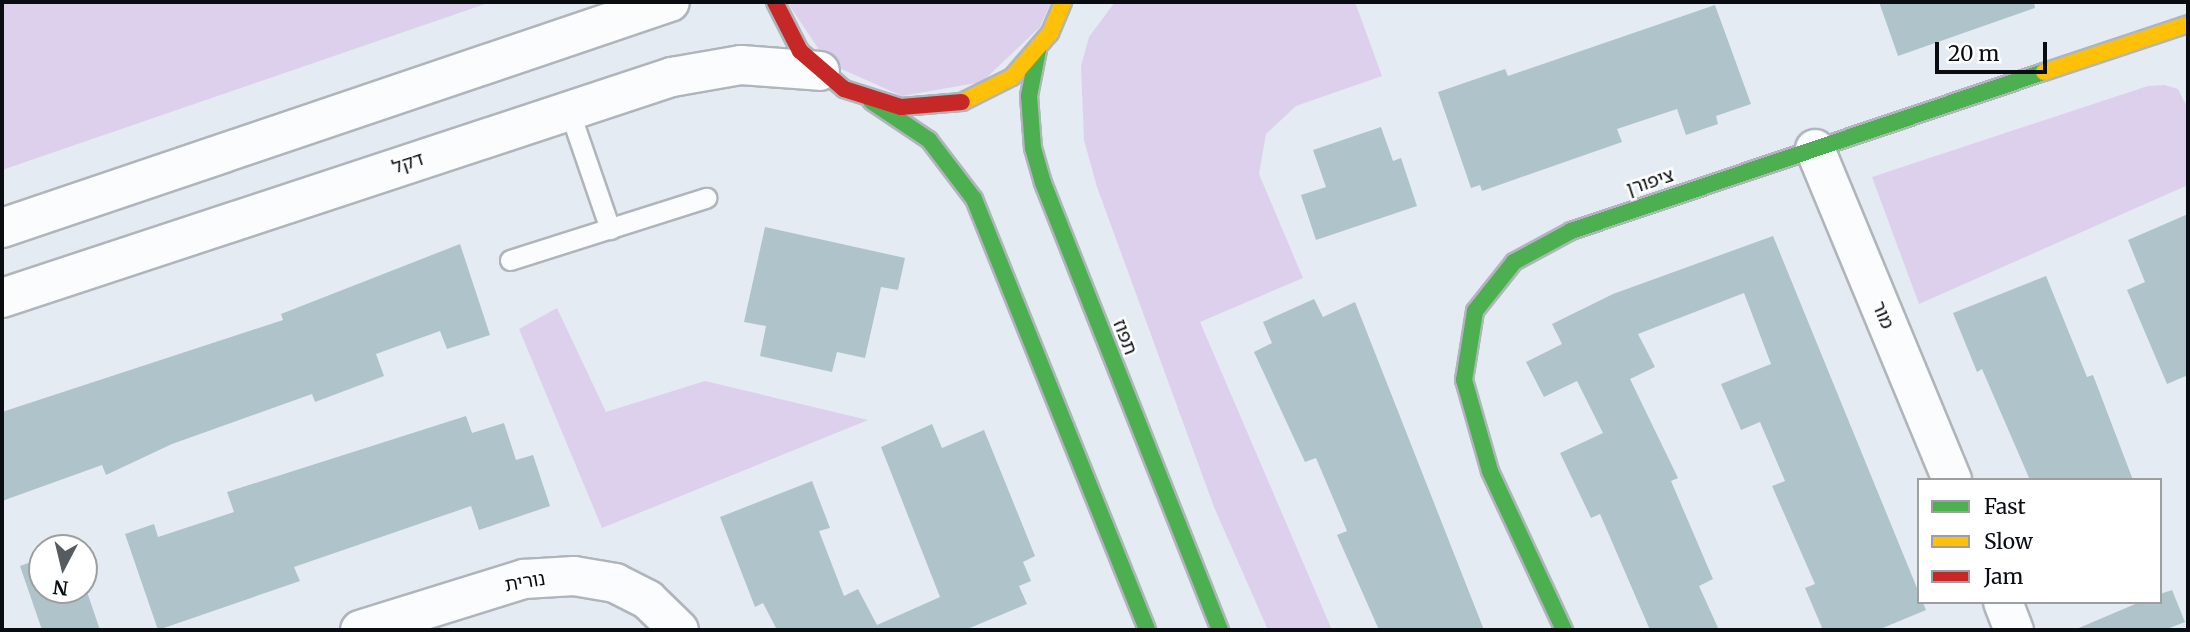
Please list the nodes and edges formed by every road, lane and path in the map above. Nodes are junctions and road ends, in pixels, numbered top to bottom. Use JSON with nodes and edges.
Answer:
{"nodes":[{"id":1,"x":670,"y":2,"type":"edge"},
{"id":2,"x":775,"y":2,"type":"edge"},
{"id":3,"x":1063,"y":3,"type":"edge"},
{"id":4,"x":2188,"y":24,"type":"edge"},
{"id":5,"x":1038,"y":50,"type":"junction"},
{"id":6,"x":820,"y":71,"type":"junction"},
{"id":7,"x":871,"y":101,"type":"junction"},
{"id":8,"x":569,"y":110,"type":"junction"},
{"id":9,"x":1815,"y":149,"type":"junction"},
{"id":10,"x":706,"y":198,"type":"dead end"},
{"id":11,"x":2,"y":228,"type":"edge"},
{"id":12,"x":610,"y":229,"type":"junction"},
{"id":13,"x":510,"y":260,"type":"dead end"},
{"id":14,"x":2,"y":298,"type":"edge"},
{"id":15,"x":1951,"y":478,"type":"edge"},
{"id":16,"x":2004,"y":604,"type":"edge"},
{"id":17,"x":360,"y":630,"type":"edge"},
{"id":18,"x":679,"y":630,"type":"edge"},
{"id":19,"x":1147,"y":630,"type":"edge"},
{"id":20,"x":1220,"y":630,"type":"edge"},
{"id":21,"x":1564,"y":630,"type":"edge"},
{"id":22,"x":2014,"y":630,"type":"edge"}],
"edges":[{"from":1,"to":11,"type":"street"},
{"from":2,"to":6,"type":"street"},
{"from":3,"to":5,"type":"street"},
{"from":4,"to":9,"type":"street","name":"ציפורן"},
{"from":5,"to":7,"type":"street"},
{"from":5,"to":20,"type":"street","name":"תפוז"},
{"from":6,"to":7,"type":"street"},
{"from":6,"to":8,"type":"street","name":"דקל"},
{"from":7,"to":19,"type":"street"},
{"from":8,"to":12,"type":"lane"},
{"from":8,"to":14,"type":"street","name":"דקל"},
{"from":9,"to":15,"type":"street","name":"מור"},
{"from":9,"to":21,"type":"street","name":"ציפורן"},
{"from":10,"to":12,"type":"lane"},
{"from":12,"to":13,"type":"lane"},
{"from":16,"to":22,"type":"street"},
{"from":17,"to":18,"type":"street","name":"נורית"}]}
